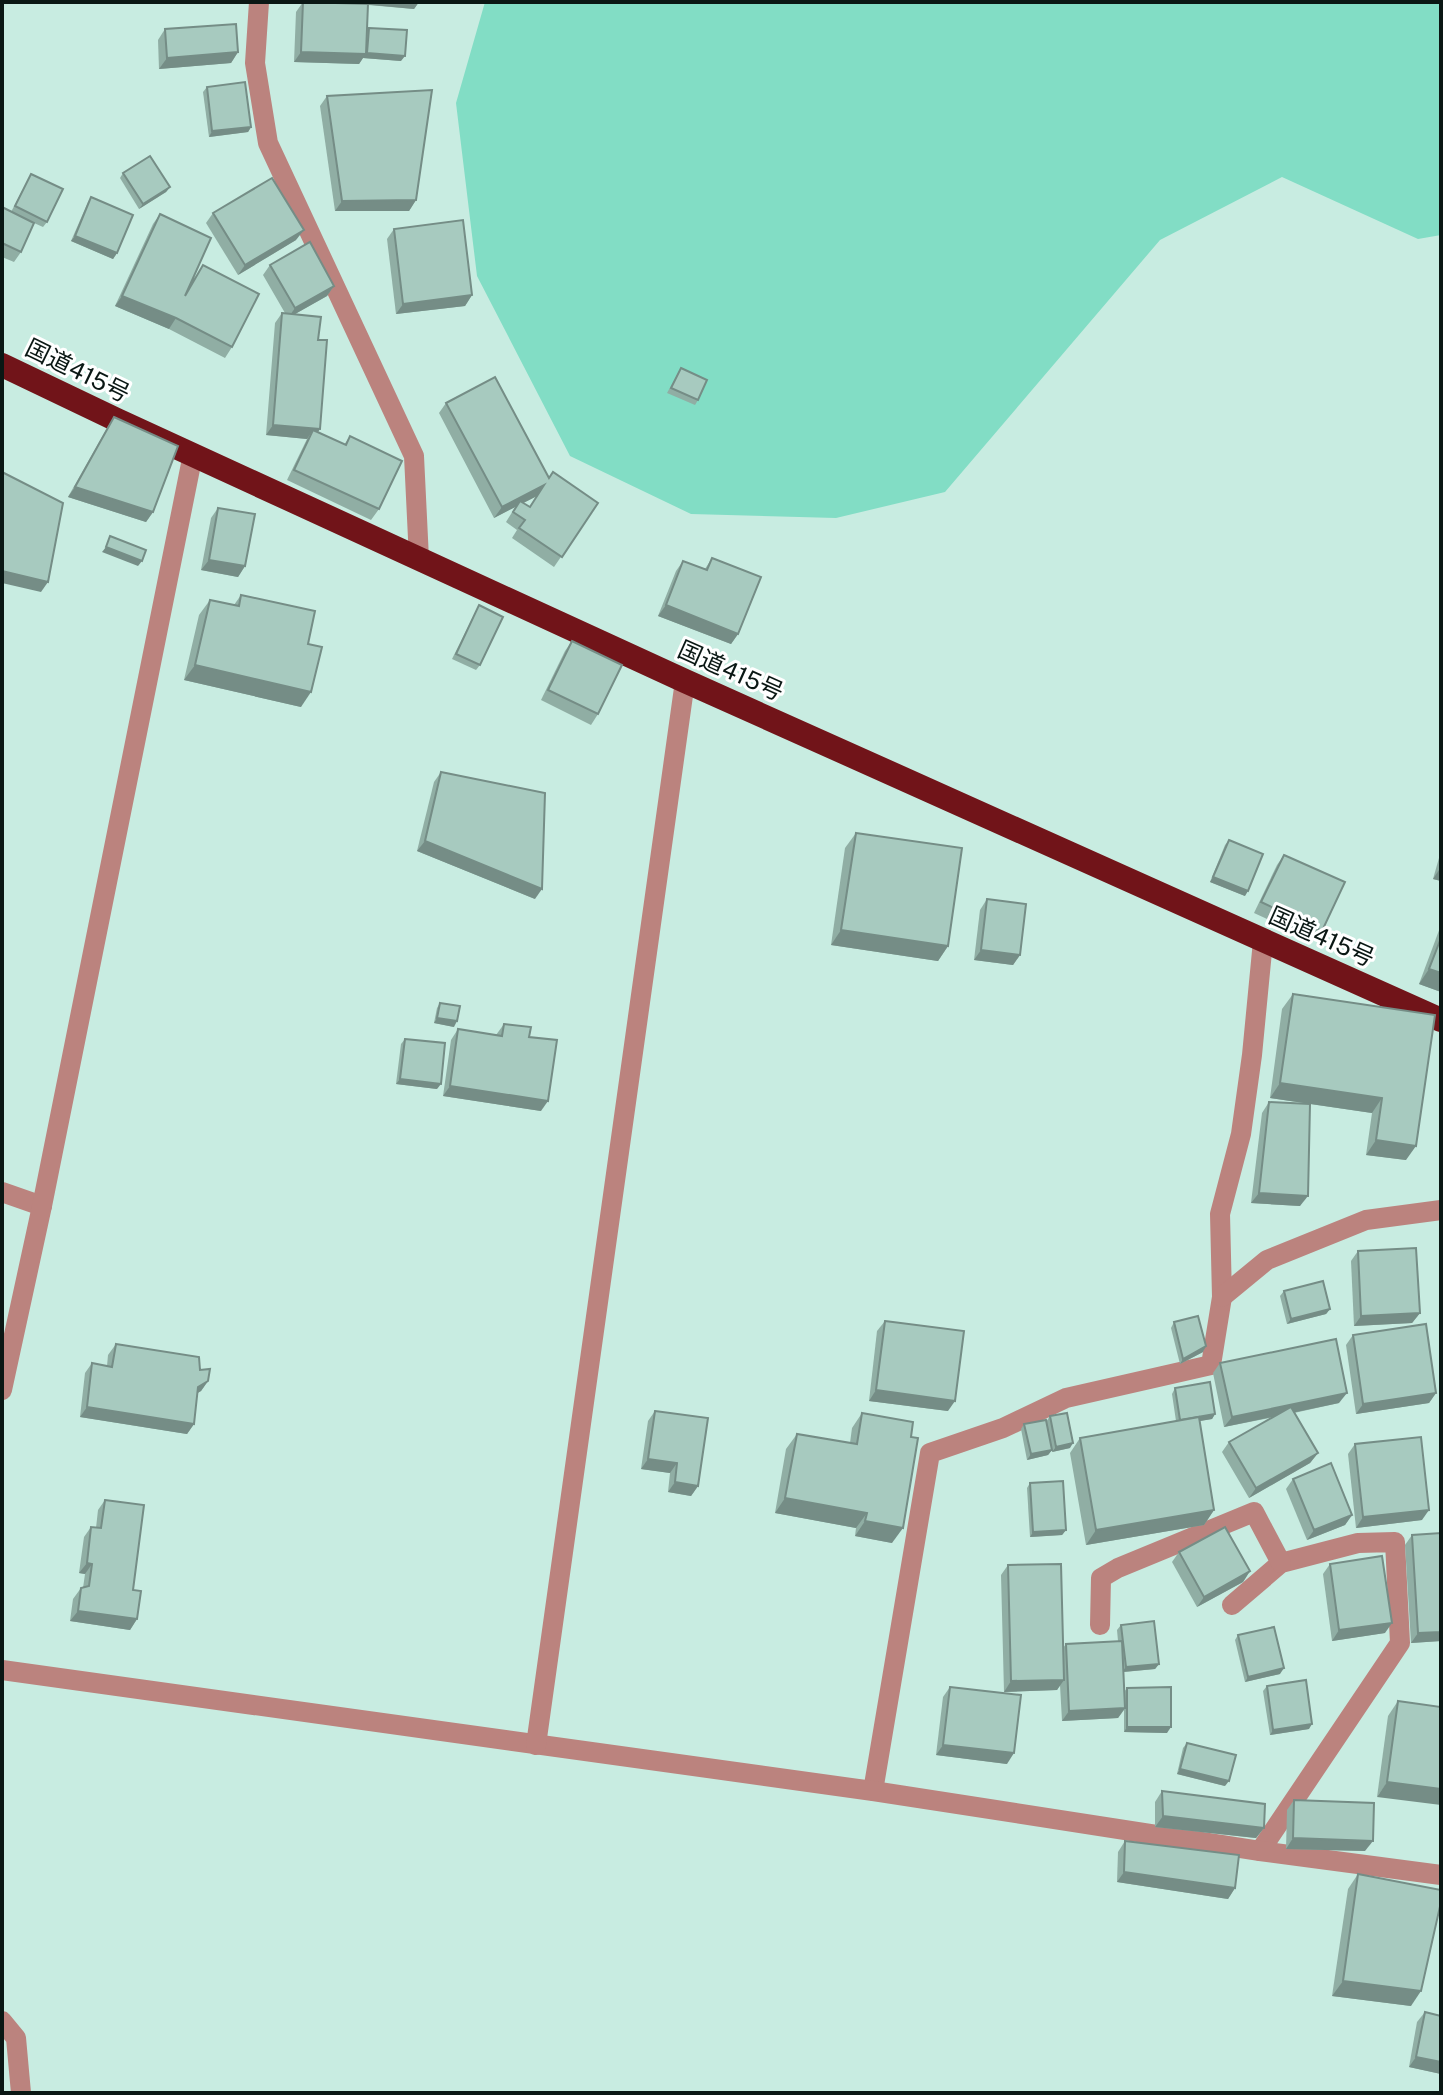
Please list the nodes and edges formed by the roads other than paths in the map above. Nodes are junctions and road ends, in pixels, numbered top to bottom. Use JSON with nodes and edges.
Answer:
{"nodes":[{"id":1,"x":259,"y":2,"type":"edge"},
{"id":2,"x":2,"y":365,"type":"edge"},
{"id":3,"x":193,"y":454,"type":"junction"},
{"id":4,"x":419,"y":559,"type":"junction"},
{"id":5,"x":685,"y":681,"type":"junction"},
{"id":6,"x":1263,"y":941,"type":"junction"},
{"id":7,"x":1441,"y":1020,"type":"edge"},
{"id":8,"x":2,"y":1192,"type":"edge"},
{"id":9,"x":42,"y":1206,"type":"junction"},
{"id":10,"x":1441,"y":1210,"type":"edge"},
{"id":11,"x":1222,"y":1297,"type":"junction"},
{"id":12,"x":2,"y":1390,"type":"edge"},
{"id":13,"x":1281,"y":1563,"type":"junction"},
{"id":14,"x":1232,"y":1605,"type":"edge"},
{"id":15,"x":1100,"y":1625,"type":"dead end"},
{"id":16,"x":2,"y":1670,"type":"edge"},
{"id":17,"x":536,"y":1745,"type":"junction"},
{"id":18,"x":873,"y":1791,"type":"junction"},
{"id":19,"x":1260,"y":1851,"type":"junction"},
{"id":20,"x":1441,"y":1875,"type":"edge"},
{"id":21,"x":2,"y":2021,"type":"edge"},
{"id":22,"x":21,"y":2093,"type":"edge"}],
"edges":[{"from":1,"to":4,"type":"street"},
{"from":2,"to":3,"type":"highway","name":"国道415号"},
{"from":3,"to":4,"type":"highway","name":"国道415号"},
{"from":3,"to":9,"type":"street"},
{"from":4,"to":5,"type":"highway","name":"国道415号"},
{"from":5,"to":6,"type":"highway","name":"国道415号"},
{"from":5,"to":17,"type":"street"},
{"from":6,"to":7,"type":"highway","name":"国道415号"},
{"from":6,"to":11,"type":"street"},
{"from":8,"to":9,"type":"street"},
{"from":9,"to":12,"type":"street"},
{"from":10,"to":11,"type":"street"},
{"from":11,"to":18,"type":"street"},
{"from":13,"to":14,"type":"street"},
{"from":13,"to":15,"type":"street"},
{"from":13,"to":19,"type":"street"},
{"from":16,"to":17,"type":"street"},
{"from":17,"to":18,"type":"street"},
{"from":18,"to":19,"type":"street"},
{"from":19,"to":20,"type":"street"},
{"from":21,"to":22,"type":"street"}]}
